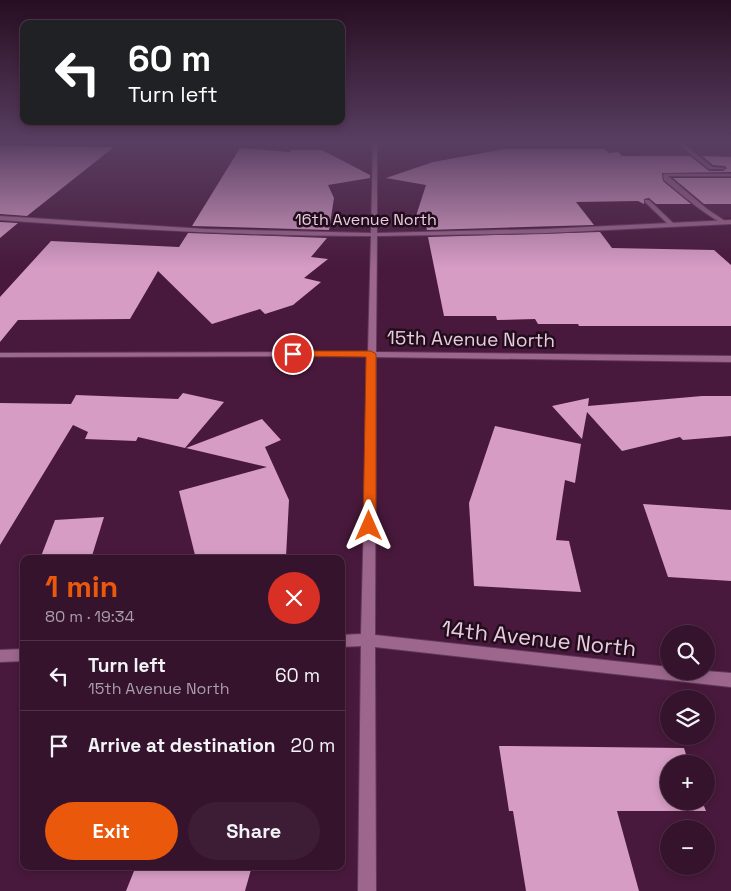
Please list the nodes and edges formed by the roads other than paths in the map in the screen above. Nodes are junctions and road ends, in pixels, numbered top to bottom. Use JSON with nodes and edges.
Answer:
{"nodes":[{"id":1,"x":374,"y":185,"type":"edge"},
{"id":2,"x":673,"y":185,"type":"edge"},
{"id":3,"x":647,"y":201,"type":"dead end"},
{"id":4,"x":0,"y":218,"type":"edge"},
{"id":5,"x":723,"y":222,"type":"junction"},
{"id":6,"x":731,"y":222,"type":"edge"},
{"id":7,"x":671,"y":224,"type":"junction"},
{"id":8,"x":373,"y":234,"type":"junction"},
{"id":9,"x":371,"y":354,"type":"junction"},
{"id":10,"x":0,"y":355,"type":"edge"},
{"id":11,"x":731,"y":359,"type":"edge"},
{"id":12,"x":368,"y":640,"type":"junction"},
{"id":13,"x":345,"y":641,"type":"edge"},
{"id":14,"x":20,"y":655,"type":"edge"},
{"id":15,"x":0,"y":656,"type":"edge"},
{"id":16,"x":731,"y":680,"type":"edge"},
{"id":17,"x":367,"y":891,"type":"edge"}],
"edges":[{"from":1,"to":8,"type":"street"},
{"from":2,"to":5,"type":"street"},
{"from":3,"to":7,"type":"street"},
{"from":4,"to":8,"type":"street","name":"16th Avenue North"},
{"from":5,"to":6,"type":"street","name":"16th Avenue North"},
{"from":5,"to":7,"type":"street","name":"16th Avenue North"},
{"from":7,"to":8,"type":"street","name":"16th Avenue North"},
{"from":8,"to":9,"type":"street"},
{"from":9,"to":10,"type":"street","name":"15th Avenue North"},
{"from":9,"to":11,"type":"street","name":"15th Avenue North"},
{"from":9,"to":12,"type":"street"},
{"from":12,"to":13,"type":"street","name":"14th Avenue North"},
{"from":12,"to":16,"type":"street","name":"14th Avenue North"},
{"from":12,"to":17,"type":"street"},
{"from":14,"to":15,"type":"street"}]}
